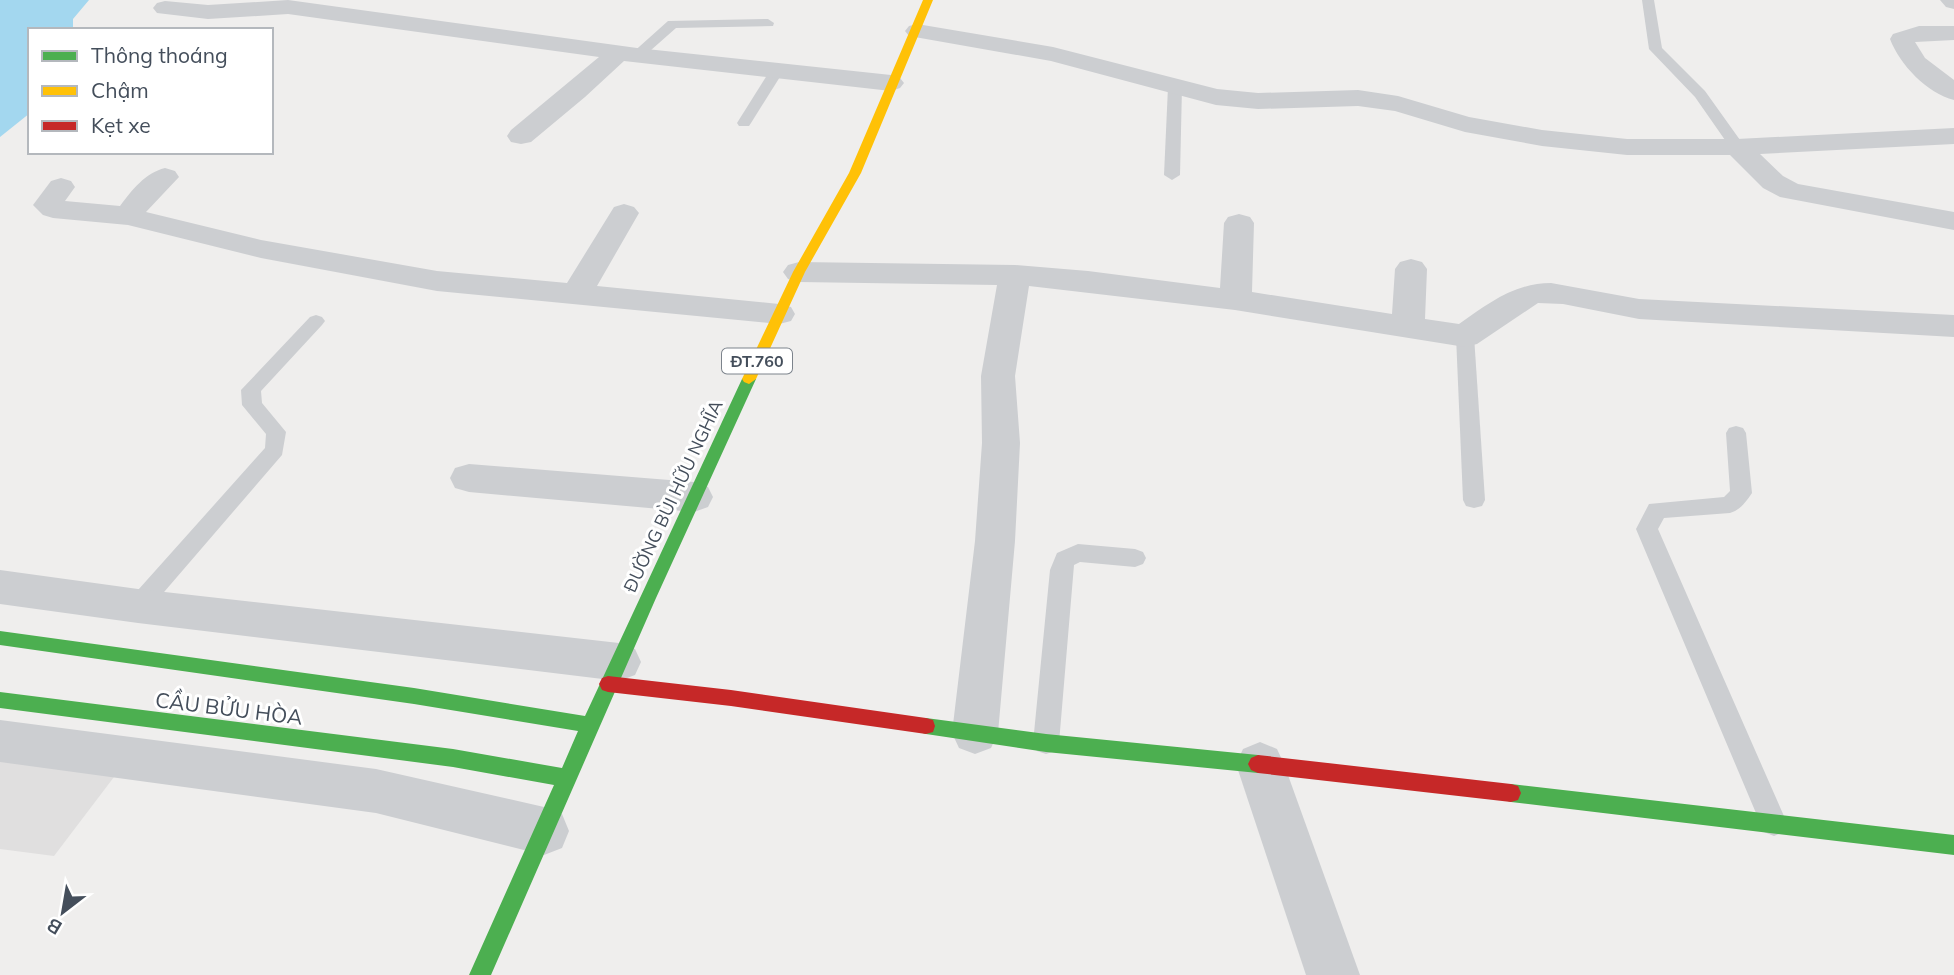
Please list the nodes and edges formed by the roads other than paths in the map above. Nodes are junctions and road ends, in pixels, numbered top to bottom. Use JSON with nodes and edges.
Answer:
{"nodes":[{"id":1,"x":928,"y":0,"type":"edge"},
{"id":2,"x":1648,"y":0,"type":"edge"},
{"id":3,"x":165,"y":8,"type":"dead end"},
{"id":4,"x":768,"y":23,"type":"dead end"},
{"id":5,"x":917,"y":31,"type":"junction"},
{"id":6,"x":1954,"y":33,"type":"edge"},
{"id":7,"x":627,"y":54,"type":"junction"},
{"id":8,"x":776,"y":72,"type":"junction"},
{"id":9,"x":891,"y":83,"type":"junction"},
{"id":10,"x":1175,"y":87,"type":"junction"},
{"id":11,"x":1954,"y":92,"type":"edge"},
{"id":12,"x":744,"y":123,"type":"dead end"},
{"id":13,"x":1465,"y":124,"type":"junction"},
{"id":14,"x":521,"y":136,"type":"dead end"},
{"id":15,"x":1954,"y":136,"type":"edge"},
{"id":16,"x":1737,"y":147,"type":"junction"},
{"id":17,"x":1471,"y":153,"type":"dead end"},
{"id":18,"x":1172,"y":175,"type":"dead end"},
{"id":19,"x":165,"y":177,"type":"dead end"},
{"id":20,"x":61,"y":187,"type":"dead end"},
{"id":21,"x":624,"y":213,"type":"dead end"},
{"id":22,"x":128,"y":216,"type":"junction"},
{"id":23,"x":1954,"y":221,"type":"edge"},
{"id":24,"x":1240,"y":223,"type":"dead end"},
{"id":25,"x":1411,"y":269,"type":"dead end"},
{"id":26,"x":799,"y":272,"type":"junction"},
{"id":27,"x":1015,"y":275,"type":"junction"},
{"id":28,"x":576,"y":295,"type":"junction"},
{"id":29,"x":1235,"y":300,"type":"junction"},
{"id":30,"x":779,"y":314,"type":"junction"},
{"id":31,"x":316,"y":321,"type":"dead end"},
{"id":32,"x":1954,"y":326,"type":"edge"},
{"id":33,"x":1408,"y":329,"type":"junction"},
{"id":34,"x":1465,"y":336,"type":"junction"},
{"id":35,"x":1736,"y":433,"type":"dead end"},
{"id":36,"x":469,"y":478,"type":"dead end"},
{"id":37,"x":694,"y":497,"type":"junction"},
{"id":38,"x":1474,"y":500,"type":"dead end"},
{"id":39,"x":1135,"y":558,"type":"dead end"},
{"id":40,"x":0,"y":587,"type":"edge"},
{"id":41,"x":138,"y":606,"type":"junction"},
{"id":42,"x":0,"y":638,"type":"edge"},
{"id":43,"x":613,"y":673,"type":"junction"},
{"id":44,"x":0,"y":700,"type":"edge"},
{"id":45,"x":591,"y":725,"type":"junction"},
{"id":46,"x":975,"y":733,"type":"junction"},
{"id":47,"x":0,"y":741,"type":"edge"},
{"id":48,"x":1046,"y":743,"type":"junction"},
{"id":49,"x":1260,"y":764,"type":"junction"},
{"id":50,"x":567,"y":778,"type":"junction"},
{"id":51,"x":1774,"y":823,"type":"junction"},
{"id":52,"x":544,"y":831,"type":"junction"},
{"id":53,"x":1954,"y":845,"type":"edge"},
{"id":54,"x":480,"y":975,"type":"edge"},
{"id":55,"x":1333,"y":975,"type":"edge"}],
"edges":[{"from":1,"to":5,"type":"main road","name":"ĐƯỜNG BÙI HỮU NGHĨA","number":"ĐT.760"},
{"from":2,"to":16,"type":"lane"},
{"from":3,"to":7,"type":"street"},
{"from":4,"to":7,"type":"lane"},
{"from":5,"to":9,"type":"main road","name":"ĐƯỜNG BÙI HỮU NGHĨA","number":"ĐT.760"},
{"from":5,"to":10,"type":"street"},
{"from":6,"to":11,"type":"street"},
{"from":7,"to":8,"type":"street"},
{"from":7,"to":14,"type":"street"},
{"from":8,"to":9,"type":"street"},
{"from":8,"to":12,"type":"lane"},
{"from":9,"to":26,"type":"main road","name":"ĐƯỜNG BÙI HỮU NGHĨA","number":"ĐT.760"},
{"from":10,"to":13,"type":"street"},
{"from":10,"to":18,"type":"lane"},
{"from":13,"to":16,"type":"street"},
{"from":13,"to":17,"type":"street"},
{"from":15,"to":16,"type":"street"},
{"from":16,"to":23,"type":"street"},
{"from":19,"to":22,"type":"street"},
{"from":20,"to":22,"type":"street"},
{"from":21,"to":28,"type":"street"},
{"from":22,"to":28,"type":"street"},
{"from":24,"to":29,"type":"street"},
{"from":25,"to":33,"type":"street"},
{"from":26,"to":27,"type":"street"},
{"from":26,"to":30,"type":"main road","name":"ĐƯỜNG BÙI HỮU NGHĨA","number":"ĐT.760"},
{"from":27,"to":29,"type":"street"},
{"from":27,"to":46,"type":"street"},
{"from":28,"to":30,"type":"street"},
{"from":29,"to":33,"type":"street"},
{"from":30,"to":37,"type":"main road","name":"ĐƯỜNG BÙI HỮU NGHĨA","number":"ĐT.760"},
{"from":31,"to":41,"type":"lane"},
{"from":32,"to":34,"type":"street"},
{"from":33,"to":34,"type":"street"},
{"from":34,"to":38,"type":"lane"},
{"from":35,"to":51,"type":"lane"},
{"from":36,"to":37,"type":"street"},
{"from":37,"to":43,"type":"main road","name":"ĐƯỜNG BÙI HỮU NGHĨA","number":"ĐT.760"},
{"from":39,"to":48,"type":"lane"},
{"from":40,"to":41,"type":"street"},
{"from":41,"to":43,"type":"street"},
{"from":42,"to":45,"type":"main road","name":"CẦU BỬU HÒA"},
{"from":43,"to":45,"type":"main road","name":"ĐƯỜNG BÙI HỮU NGHĨA","number":"ĐT.760"},
{"from":43,"to":46,"type":"main road"},
{"from":44,"to":50,"type":"main road","name":"CẦU BỬU HÒA"},
{"from":45,"to":50,"type":"main road","name":"ĐƯỜNG BÙI HỮU NGHĨA","number":"ĐT.760"},
{"from":46,"to":48,"type":"main road"},
{"from":47,"to":52,"type":"street"},
{"from":48,"to":49,"type":"main road"},
{"from":49,"to":51,"type":"main road"},
{"from":49,"to":55,"type":"street"},
{"from":50,"to":52,"type":"main road","name":"ĐƯỜNG BÙI HỮU NGHĨA","number":"ĐT.760"},
{"from":51,"to":53,"type":"main road"},
{"from":52,"to":54,"type":"main road","name":"ĐƯỜNG BÙI HỮU NGHĨA","number":"ĐT.760"}]}
